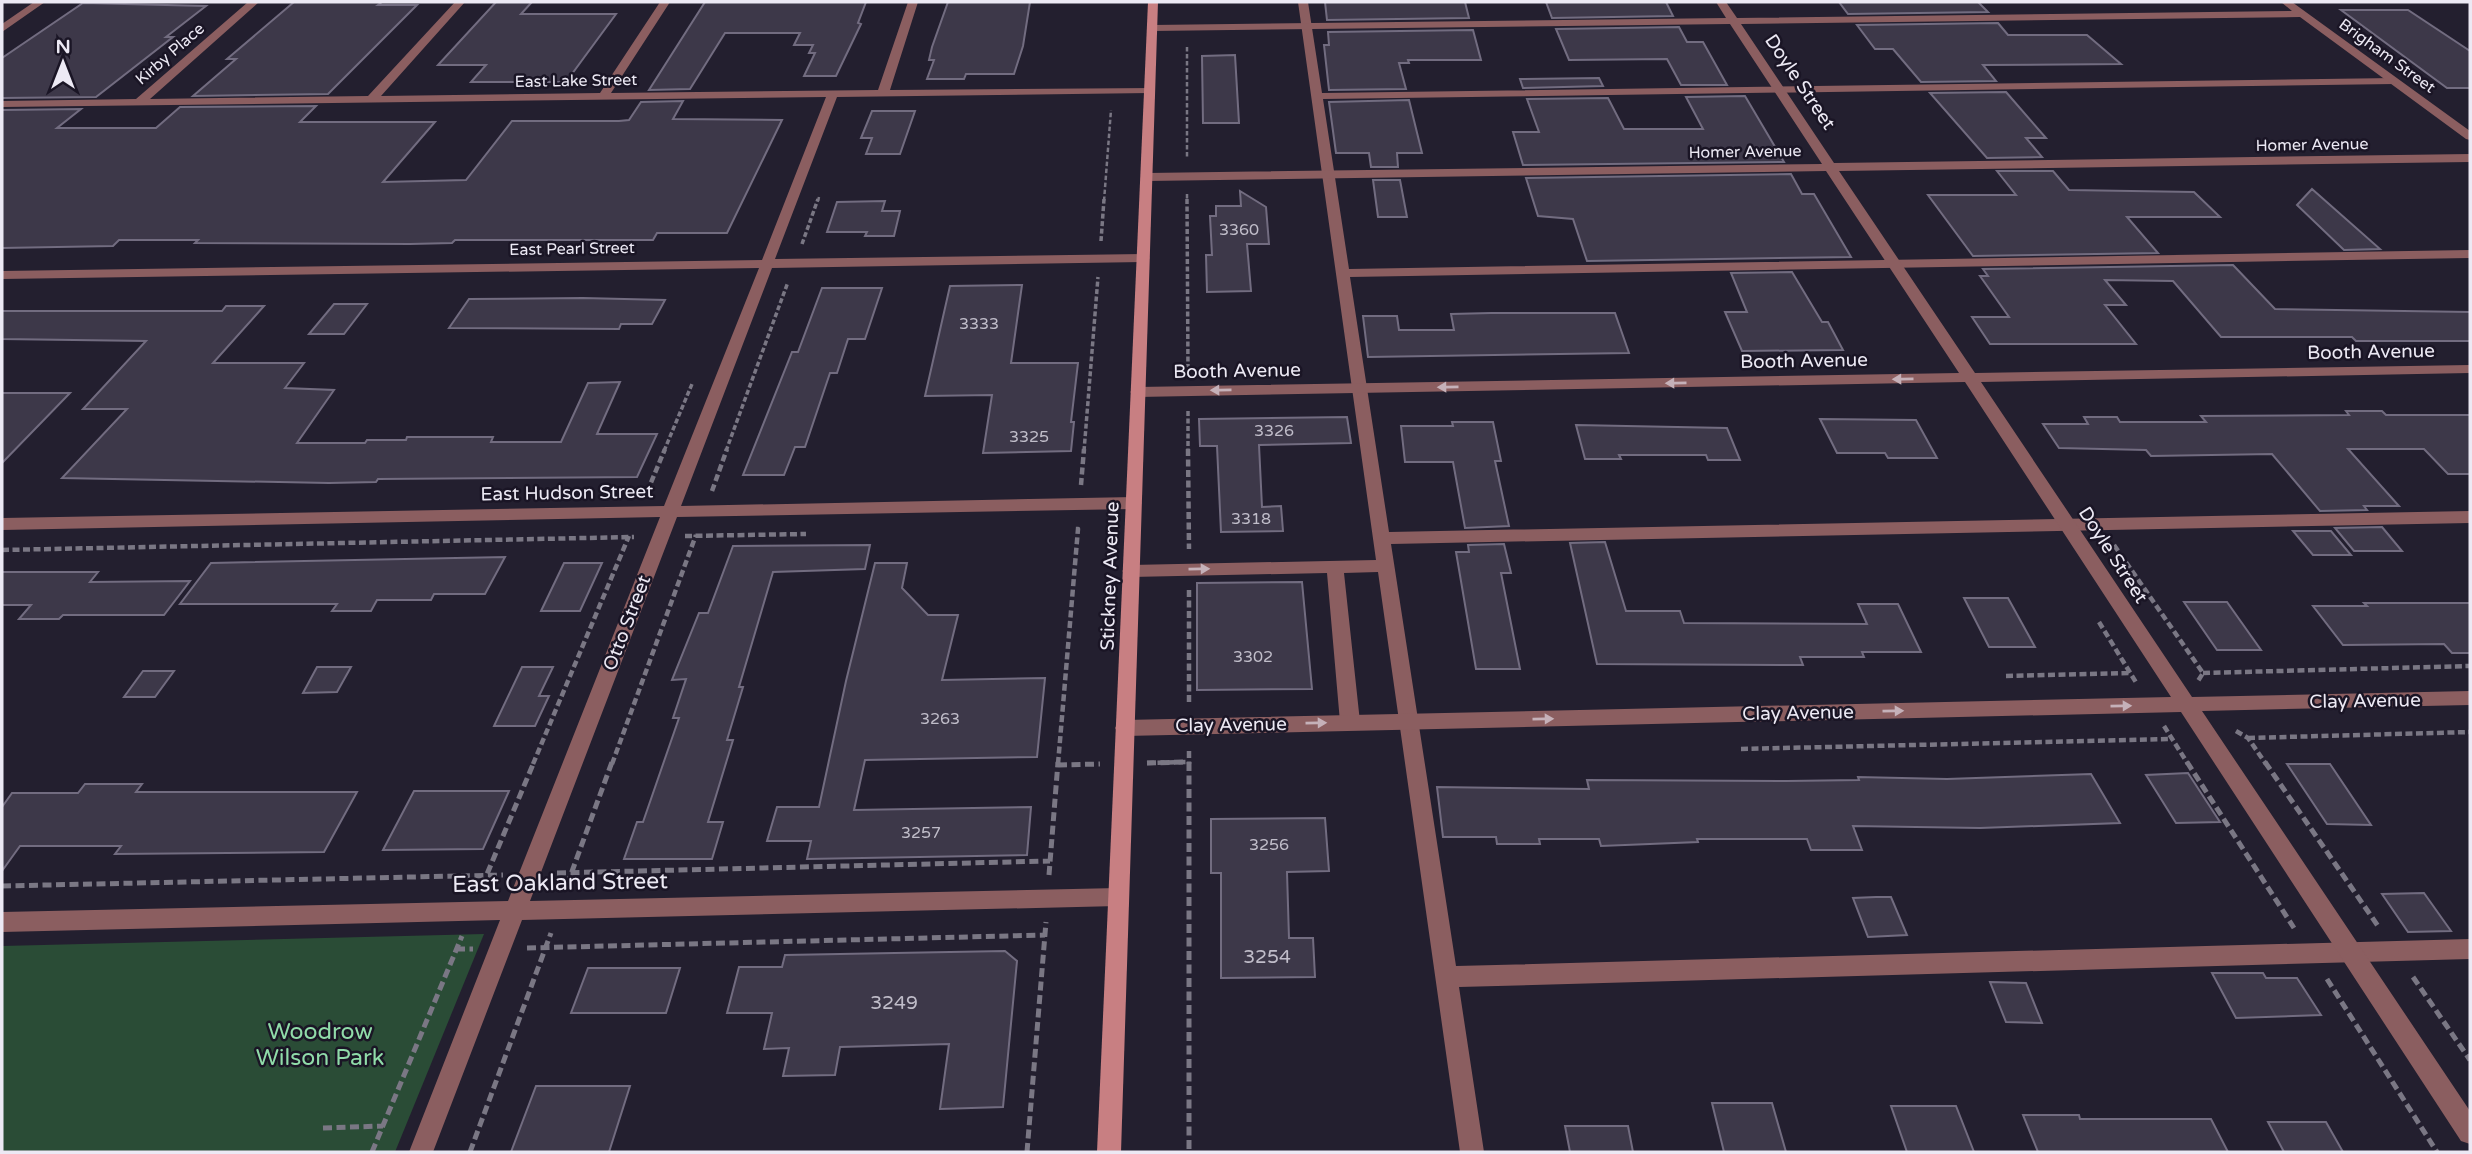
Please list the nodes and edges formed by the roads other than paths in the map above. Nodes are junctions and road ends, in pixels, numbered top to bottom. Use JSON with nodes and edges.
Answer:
{"nodes":[{"id":1,"x":40,"y":2,"type":"edge"},
{"id":2,"x":254,"y":2,"type":"edge"},
{"id":3,"x":460,"y":2,"type":"edge"},
{"id":4,"x":665,"y":2,"type":"edge"},
{"id":5,"x":913,"y":2,"type":"edge"},
{"id":6,"x":1153,"y":2,"type":"edge"},
{"id":7,"x":1303,"y":2,"type":"edge"},
{"id":8,"x":1721,"y":2,"type":"edge"},
{"id":9,"x":2286,"y":2,"type":"edge"},
{"id":10,"x":2303,"y":14,"type":"junction"},
{"id":11,"x":1734,"y":21,"type":"junction"},
{"id":12,"x":1305,"y":26,"type":"junction"},
{"id":13,"x":1152,"y":28,"type":"junction"},
{"id":14,"x":2,"y":29,"type":"edge"},
{"id":15,"x":2394,"y":81,"type":"junction"},
{"id":16,"x":1779,"y":89,"type":"junction"},
{"id":17,"x":1150,"y":90,"type":"junction"},
{"id":18,"x":883,"y":93,"type":"junction"},
{"id":19,"x":834,"y":94,"type":"junction"},
{"id":20,"x":1318,"y":96,"type":"junction"},
{"id":21,"x":603,"y":97,"type":"junction"},
{"id":22,"x":371,"y":100,"type":"junction"},
{"id":23,"x":138,"y":103,"type":"junction"},
{"id":24,"x":2,"y":104,"type":"edge"},
{"id":25,"x":2470,"y":136,"type":"edge"},
{"id":26,"x":2470,"y":158,"type":"edge"},
{"id":27,"x":1831,"y":167,"type":"junction"},
{"id":28,"x":1329,"y":174,"type":"junction"},
{"id":29,"x":1146,"y":177,"type":"junction"},
{"id":30,"x":2470,"y":254,"type":"edge"},
{"id":31,"x":1143,"y":258,"type":"junction"},
{"id":32,"x":767,"y":264,"type":"junction"},
{"id":33,"x":1895,"y":264,"type":"junction"},
{"id":34,"x":1343,"y":273,"type":"junction"},
{"id":35,"x":2,"y":275,"type":"edge"},
{"id":36,"x":2470,"y":369,"type":"edge"},
{"id":37,"x":1971,"y":378,"type":"junction"},
{"id":38,"x":1360,"y":388,"type":"junction"},
{"id":39,"x":1138,"y":392,"type":"junction"},
{"id":40,"x":1134,"y":503,"type":"junction"},
{"id":41,"x":669,"y":512,"type":"junction"},
{"id":42,"x":2470,"y":517,"type":"edge"},
{"id":43,"x":2,"y":524,"type":"edge"},
{"id":44,"x":2068,"y":525,"type":"junction"},
{"id":45,"x":1381,"y":538,"type":"junction"},
{"id":46,"x":1335,"y":566,"type":"junction"},
{"id":47,"x":1384,"y":566,"type":"junction"},
{"id":48,"x":1131,"y":571,"type":"junction"},
{"id":49,"x":2470,"y":698,"type":"edge"},
{"id":50,"x":2187,"y":705,"type":"junction"},
{"id":51,"x":1350,"y":722,"type":"junction"},
{"id":52,"x":1407,"y":722,"type":"junction"},
{"id":53,"x":1125,"y":728,"type":"junction"},
{"id":54,"x":1118,"y":897,"type":"junction"},
{"id":55,"x":516,"y":910,"type":"junction"},
{"id":56,"x":2,"y":922,"type":"edge"},
{"id":57,"x":2470,"y":949,"type":"edge"},
{"id":58,"x":2351,"y":952,"type":"junction"},
{"id":59,"x":1446,"y":976,"type":"junction"},
{"id":60,"x":2470,"y":1132,"type":"edge"},
{"id":61,"x":421,"y":1152,"type":"edge"},
{"id":62,"x":1109,"y":1152,"type":"edge"},
{"id":63,"x":1472,"y":1152,"type":"edge"}],
"edges":[{"from":1,"to":14,"type":"street"},
{"from":2,"to":23,"type":"street","name":"Kirby Place"},
{"from":3,"to":22,"type":"street"},
{"from":4,"to":21,"type":"street"},
{"from":5,"to":18,"type":"street"},
{"from":6,"to":13,"type":"street","name":"Stickney Avenue"},
{"from":7,"to":12,"type":"street"},
{"from":8,"to":11,"type":"street","name":"Doyle Street"},
{"from":9,"to":10,"type":"street","name":"Brigham Street"},
{"from":10,"to":11,"type":"street"},
{"from":10,"to":15,"type":"street","name":"Brigham Street"},
{"from":11,"to":12,"type":"street"},
{"from":11,"to":16,"type":"street","name":"Doyle Street"},
{"from":12,"to":13,"type":"street"},
{"from":12,"to":20,"type":"street"},
{"from":13,"to":17,"type":"street","name":"Stickney Avenue"},
{"from":15,"to":16,"type":"street"},
{"from":15,"to":25,"type":"street","name":"Brigham Street"},
{"from":16,"to":20,"type":"street"},
{"from":16,"to":27,"type":"street","name":"Doyle Street"},
{"from":17,"to":18,"type":"street","name":"East Lake Street"},
{"from":17,"to":29,"type":"street","name":"Stickney Avenue"},
{"from":18,"to":19,"type":"street","name":"East Lake Street"},
{"from":19,"to":21,"type":"street","name":"East Lake Street"},
{"from":19,"to":32,"type":"street","name":"Otto Street"},
{"from":20,"to":28,"type":"street"},
{"from":21,"to":22,"type":"street","name":"East Lake Street"},
{"from":22,"to":23,"type":"street","name":"East Lake Street"},
{"from":23,"to":24,"type":"street","name":"East Lake Street"},
{"from":26,"to":27,"type":"street","name":"Homer Avenue"},
{"from":27,"to":28,"type":"street","name":"Homer Avenue"},
{"from":27,"to":33,"type":"street","name":"Doyle Street"},
{"from":28,"to":29,"type":"street","name":"Homer Avenue"},
{"from":28,"to":34,"type":"street"},
{"from":29,"to":31,"type":"street","name":"Stickney Avenue"},
{"from":30,"to":33,"type":"street"},
{"from":31,"to":32,"type":"street","name":"East Pearl Street"},
{"from":31,"to":39,"type":"street","name":"Stickney Avenue"},
{"from":32,"to":35,"type":"street","name":"East Pearl Street"},
{"from":32,"to":41,"type":"street","name":"Otto Street"},
{"from":33,"to":34,"type":"street"},
{"from":33,"to":37,"type":"street","name":"Doyle Street"},
{"from":34,"to":38,"type":"street"},
{"from":36,"to":37,"type":"street","name":"Booth Avenue"},
{"from":37,"to":38,"type":"street","name":"Booth Avenue","one_way":true},
{"from":37,"to":44,"type":"street","name":"Doyle Street"},
{"from":38,"to":39,"type":"street","name":"Booth Avenue","one_way":true},
{"from":38,"to":45,"type":"street"},
{"from":39,"to":40,"type":"street","name":"Stickney Avenue"},
{"from":40,"to":41,"type":"street","name":"East Hudson Street"},
{"from":40,"to":48,"type":"street","name":"Stickney Avenue"},
{"from":41,"to":43,"type":"street","name":"East Hudson Street"},
{"from":41,"to":55,"type":"street","name":"Otto Street"},
{"from":42,"to":44,"type":"street"},
{"from":44,"to":45,"type":"street"},
{"from":44,"to":50,"type":"street","name":"Doyle Street"},
{"from":45,"to":47,"type":"street"},
{"from":46,"to":47,"type":"street"},
{"from":48,"to":46,"type":"street","one_way":true},
{"from":46,"to":51,"type":"street"},
{"from":47,"to":52,"type":"street"},
{"from":48,"to":53,"type":"street","name":"Stickney Avenue"},
{"from":49,"to":50,"type":"street","name":"Clay Avenue"},
{"from":52,"to":50,"type":"street","name":"Clay Avenue","one_way":true},
{"from":50,"to":58,"type":"street","name":"Doyle Street"},
{"from":51,"to":52,"type":"street","name":"Clay Avenue"},
{"from":53,"to":51,"type":"street","name":"Clay Avenue","one_way":true},
{"from":52,"to":59,"type":"street"},
{"from":53,"to":54,"type":"street","name":"Stickney Avenue"},
{"from":54,"to":55,"type":"street","name":"East Oakland Street"},
{"from":54,"to":62,"type":"street","name":"Stickney Avenue"},
{"from":55,"to":56,"type":"street","name":"East Oakland Street"},
{"from":55,"to":61,"type":"street","name":"Otto Street"},
{"from":57,"to":58,"type":"street"},
{"from":58,"to":59,"type":"street"},
{"from":58,"to":60,"type":"street","name":"Doyle Street"},
{"from":59,"to":63,"type":"street"}]}
